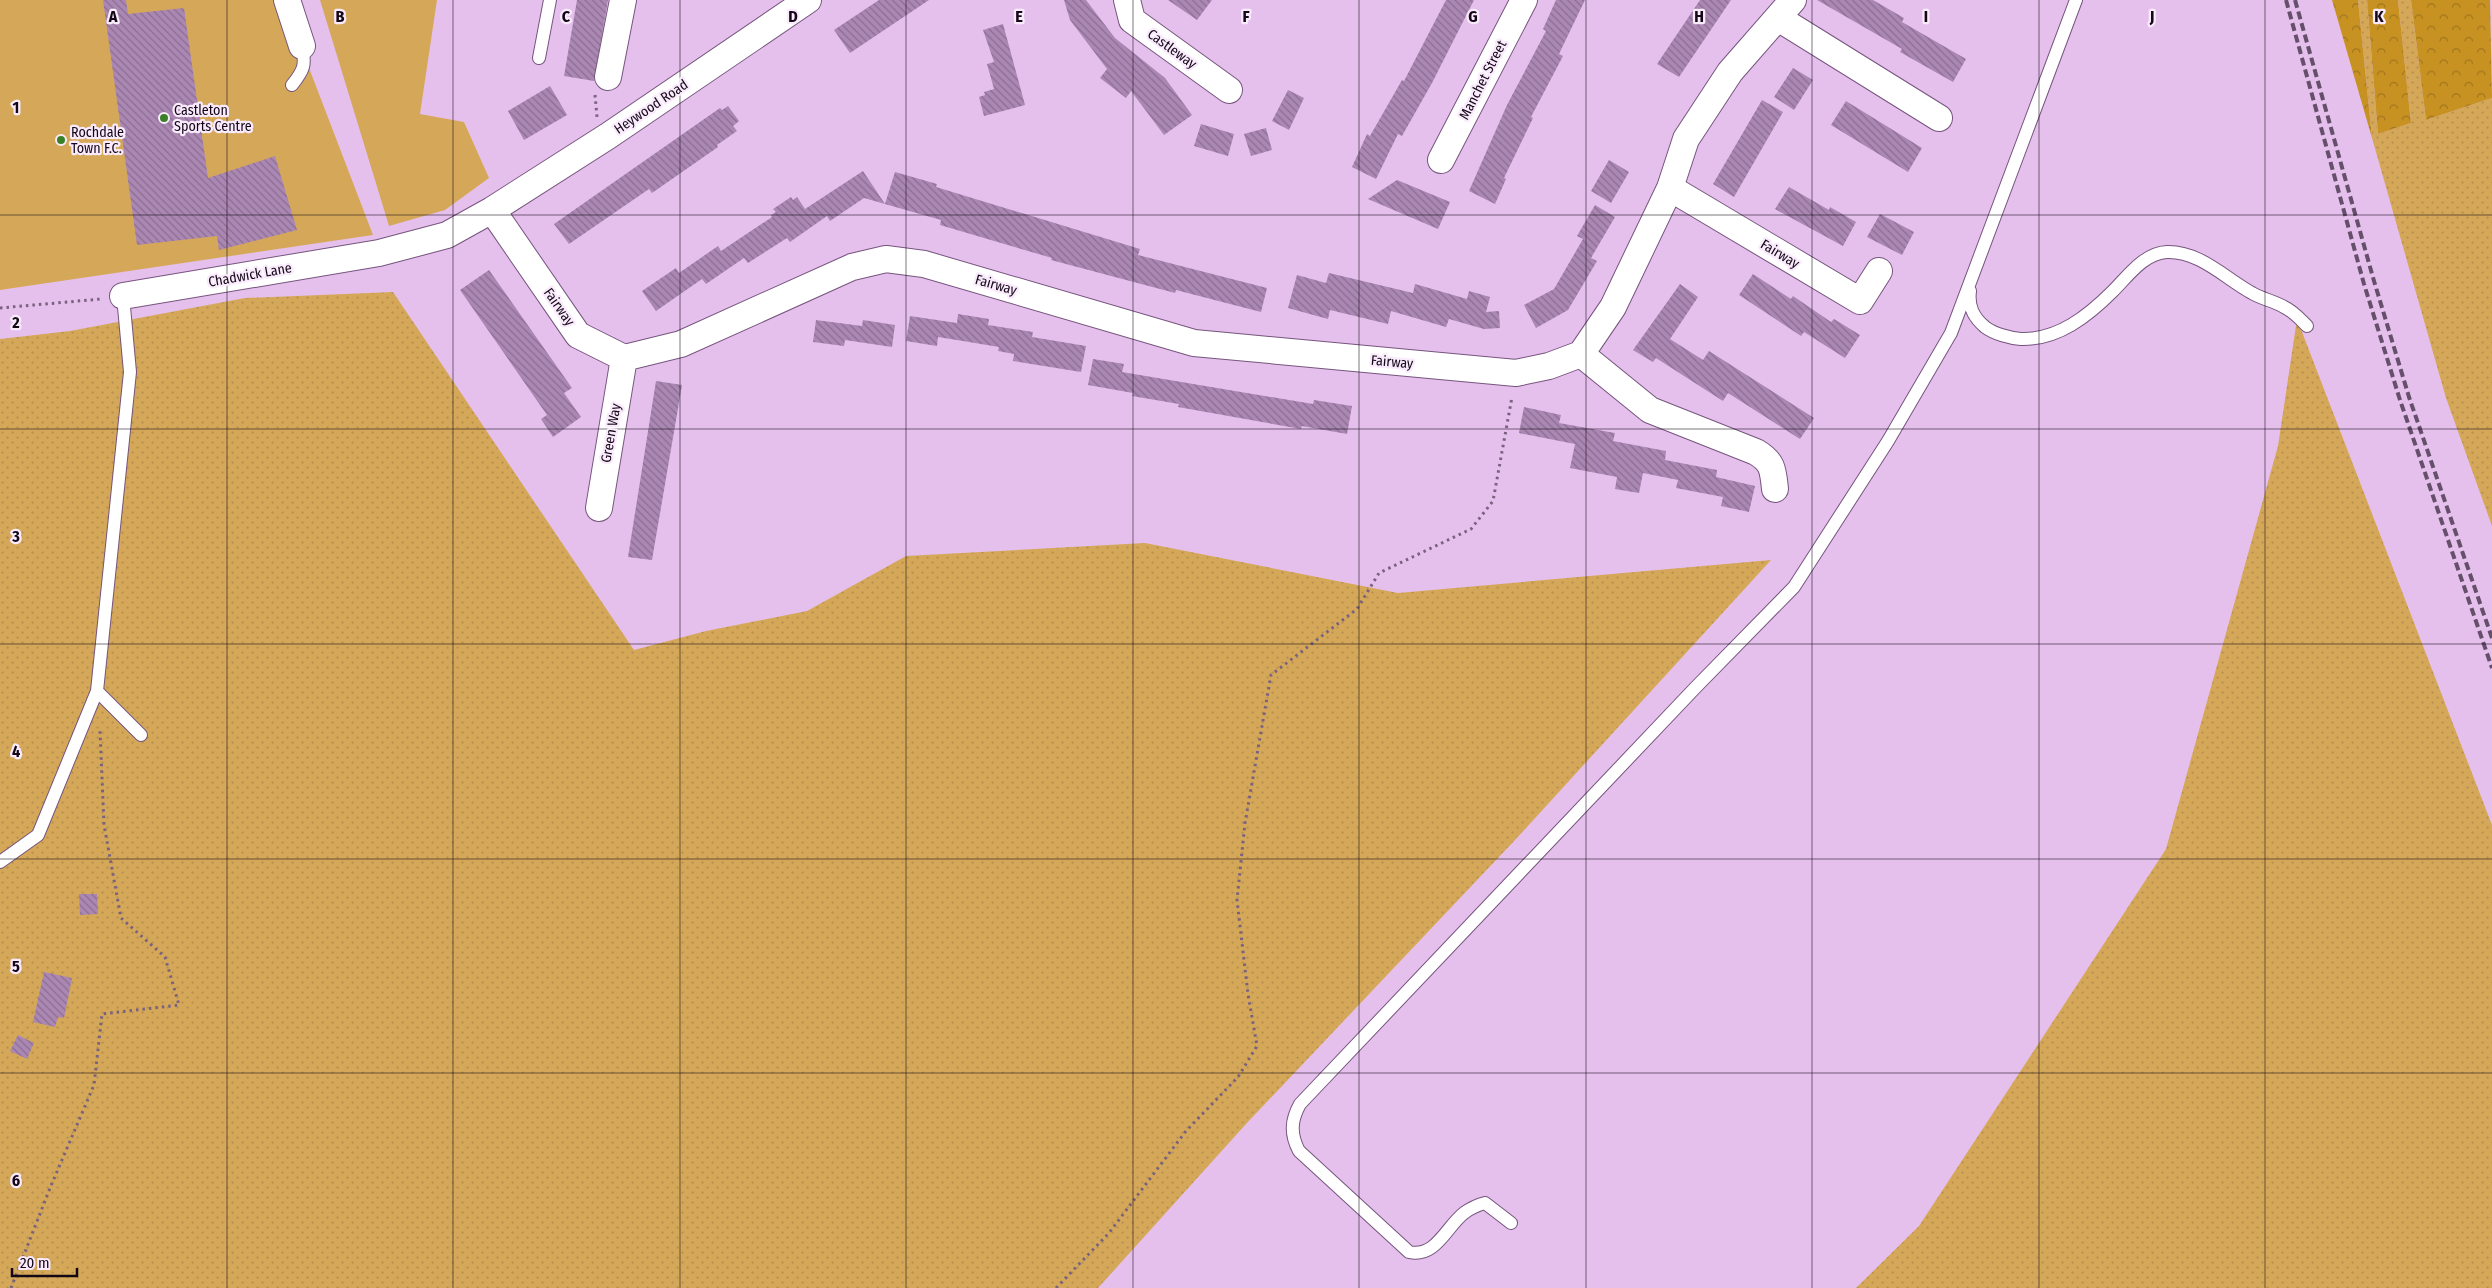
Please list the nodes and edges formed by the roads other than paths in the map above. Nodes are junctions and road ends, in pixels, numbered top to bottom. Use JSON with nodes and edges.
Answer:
{"nodes":[{"id":1,"x":287,"y":0,"type":"edge"},
{"id":2,"x":550,"y":0,"type":"edge"},
{"id":3,"x":623,"y":0,"type":"edge"},
{"id":4,"x":808,"y":0,"type":"edge"},
{"id":5,"x":1127,"y":0,"type":"edge"},
{"id":6,"x":1524,"y":0,"type":"edge"},
{"id":7,"x":2076,"y":0,"type":"edge"},
{"id":8,"x":1786,"y":9,"type":"edge"},
{"id":9,"x":302,"y":46,"type":"joint"},
{"id":10,"x":539,"y":58,"type":"dead end"},
{"id":11,"x":608,"y":77,"type":"road end"},
{"id":12,"x":292,"y":85,"type":"dead end"},
{"id":13,"x":1229,"y":90,"type":"dead end"},
{"id":14,"x":1939,"y":118,"type":"dead end"},
{"id":15,"x":1441,"y":160,"type":"dead end"},
{"id":16,"x":1670,"y":188,"type":"junction"},
{"id":17,"x":492,"y":210,"type":"junction"},
{"id":18,"x":1879,"y":271,"type":"dead end"},
{"id":19,"x":1972,"y":278,"type":"junction"},
{"id":20,"x":123,"y":296,"type":"joint"},
{"id":21,"x":2307,"y":326,"type":"dead end"},
{"id":22,"x":1581,"y":354,"type":"junction"},
{"id":23,"x":624,"y":358,"type":"junction"},
{"id":24,"x":1775,"y":489,"type":"dead end"},
{"id":25,"x":598,"y":508,"type":"dead end"},
{"id":26,"x":98,"y":691,"type":"junction"},
{"id":27,"x":141,"y":735,"type":"dead end"},
{"id":28,"x":0,"y":862,"type":"edge"},
{"id":29,"x":1511,"y":1223,"type":"dead end"}],
"edges":[{"from":1,"to":9,"type":"street"},
{"from":2,"to":10,"type":"lane"},
{"from":3,"to":11,"type":"street"},
{"from":4,"to":17,"type":"street","name":"Heywood Road"},
{"from":5,"to":13,"type":"street","name":"Castleway"},
{"from":6,"to":15,"type":"street","name":"Manchet Street"},
{"from":7,"to":19,"type":"lane"},
{"from":8,"to":14,"type":"street"},
{"from":8,"to":16,"type":"street"},
{"from":9,"to":12,"type":"lane"},
{"from":16,"to":18,"type":"street","name":"Fairway"},
{"from":16,"to":22,"type":"street"},
{"from":17,"to":20,"type":"street","name":"Chadwick Lane"},
{"from":17,"to":23,"type":"street","name":"Fairway"},
{"from":19,"to":21,"type":"lane"},
{"from":19,"to":29,"type":"lane"},
{"from":20,"to":26,"type":"lane"},
{"from":22,"to":23,"type":"street","name":"Fairway"},
{"from":22,"to":24,"type":"street"},
{"from":23,"to":25,"type":"street","name":"Green Way"},
{"from":26,"to":27,"type":"lane"},
{"from":26,"to":28,"type":"lane"}]}
